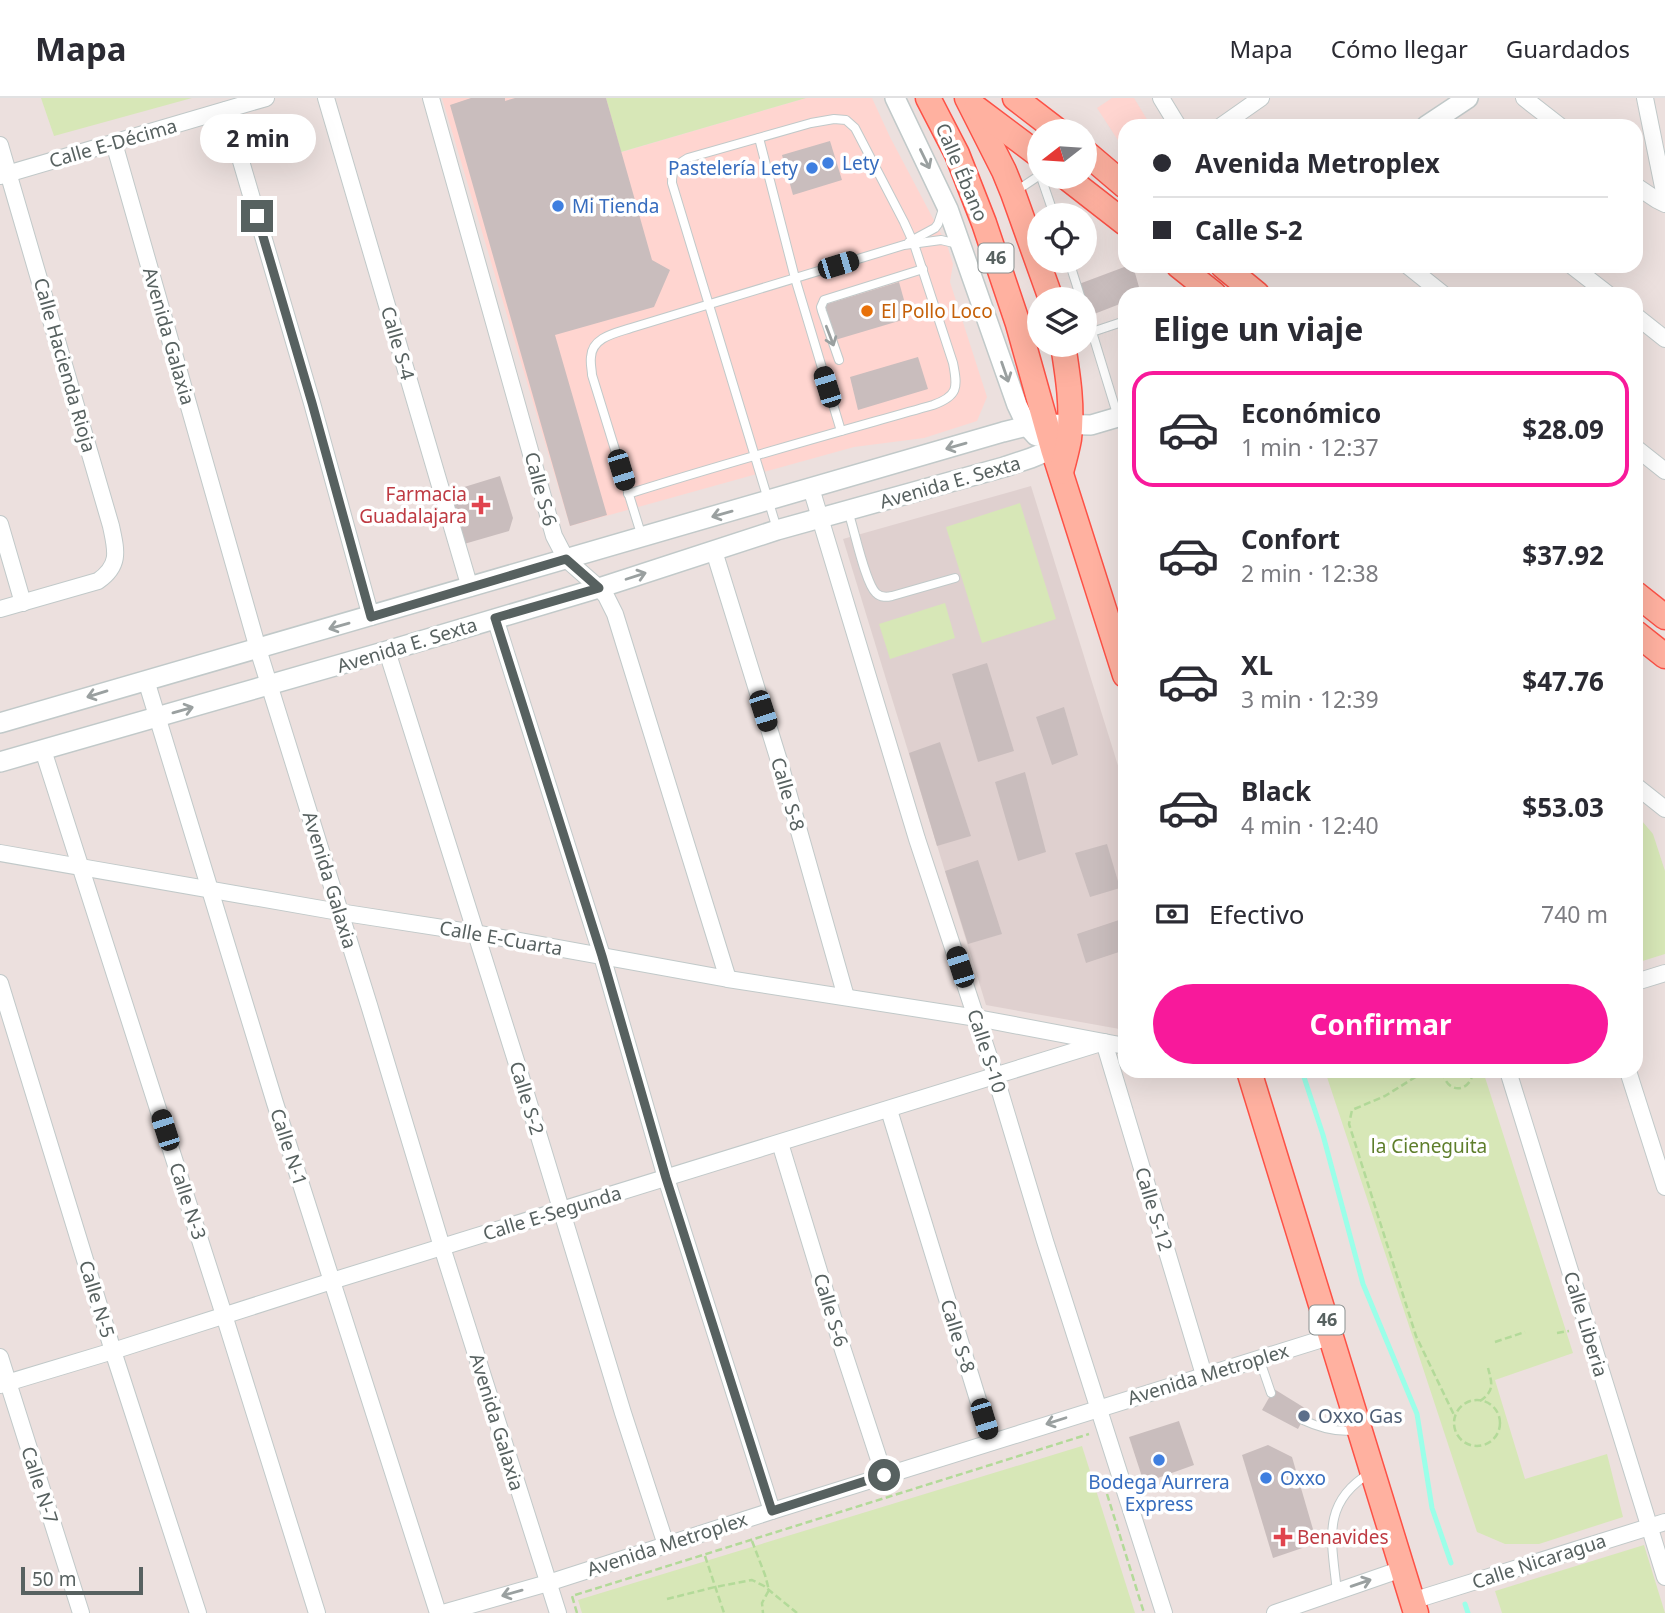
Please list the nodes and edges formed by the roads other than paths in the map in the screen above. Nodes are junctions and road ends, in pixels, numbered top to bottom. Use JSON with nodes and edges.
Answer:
{"nodes":[{"id":1,"x":266,"y":98,"type":"edge"},
{"id":2,"x":326,"y":98,"type":"edge"},
{"id":3,"x":431,"y":98,"type":"edge"},
{"id":4,"x":895,"y":98,"type":"edge"},
{"id":5,"x":928,"y":98,"type":"edge"},
{"id":6,"x":1015,"y":98,"type":"edge"},
{"id":7,"x":1161,"y":98,"type":"edge"},
{"id":8,"x":1261,"y":98,"type":"edge"},
{"id":9,"x":1468,"y":98,"type":"edge"},
{"id":10,"x":1524,"y":98,"type":"edge"},
{"id":11,"x":1644,"y":98,"type":"edge"},
{"id":12,"x":966,"y":100,"type":"edge"},
{"id":13,"x":226,"y":110,"type":"junction"},
{"id":14,"x":1042,"y":119,"type":"edge"},
{"id":15,"x":1174,"y":119,"type":"edge"},
{"id":16,"x":1230,"y":119,"type":"edge"},
{"id":17,"x":1436,"y":119,"type":"edge"},
{"id":18,"x":1551,"y":119,"type":"edge"},
{"id":19,"x":759,"y":138,"type":"junction"},
{"id":20,"x":114,"y":143,"type":"junction"},
{"id":21,"x":0,"y":145,"type":"edge"},
{"id":22,"x":1027,"y":156,"type":"edge"},
{"id":23,"x":1097,"y":162,"type":"edge"},
{"id":24,"x":5,"y":174,"type":"edge"},
{"id":25,"x":1027,"y":178,"type":"edge"},
{"id":26,"x":1118,"y":181,"type":"edge"},
{"id":27,"x":1082,"y":189,"type":"edge"},
{"id":28,"x":1643,"y":191,"type":"edge"},
{"id":29,"x":1118,"y":192,"type":"edge"},
{"id":30,"x":1013,"y":193,"type":"junction"},
{"id":31,"x":1665,"y":197,"type":"edge"},
{"id":32,"x":945,"y":200,"type":"junction"},
{"id":33,"x":1102,"y":204,"type":"junction"},
{"id":34,"x":1665,"y":204,"type":"edge"},
{"id":35,"x":1118,"y":217,"type":"edge"},
{"id":36,"x":913,"y":242,"type":"junction"},
{"id":37,"x":961,"y":245,"type":"junction"},
{"id":38,"x":923,"y":269,"type":"junction"},
{"id":39,"x":1186,"y":273,"type":"edge"},
{"id":40,"x":1233,"y":273,"type":"edge"},
{"id":41,"x":1417,"y":273,"type":"edge"},
{"id":42,"x":1581,"y":273,"type":"edge"},
{"id":43,"x":795,"y":278,"type":"junction"},
{"id":44,"x":1047,"y":287,"type":"edge"},
{"id":45,"x":1201,"y":287,"type":"edge"},
{"id":46,"x":1249,"y":287,"type":"edge"},
{"id":47,"x":1434,"y":287,"type":"edge"},
{"id":48,"x":1599,"y":287,"type":"edge"},
{"id":49,"x":709,"y":304,"type":"junction"},
{"id":50,"x":1643,"y":322,"type":"edge"},
{"id":51,"x":1118,"y":323,"type":"edge"},
{"id":52,"x":1097,"y":330,"type":"edge"},
{"id":53,"x":1665,"y":339,"type":"edge"},
{"id":54,"x":1097,"y":346,"type":"edge"},
{"id":55,"x":1065,"y":357,"type":"edge"},
{"id":56,"x":839,"y":359,"type":"dead end"},
{"id":57,"x":1118,"y":405,"type":"edge"},
{"id":58,"x":1118,"y":417,"type":"edge"},
{"id":59,"x":841,"y":431,"type":"junction"},
{"id":60,"x":1059,"y":431,"type":"junction"},
{"id":61,"x":1643,"y":454,"type":"edge"},
{"id":62,"x":755,"y":455,"type":"junction"},
{"id":63,"x":1665,"y":471,"type":"edge"},
{"id":64,"x":811,"y":488,"type":"junction"},
{"id":65,"x":628,"y":494,"type":"junction"},
{"id":66,"x":768,"y":500,"type":"junction"},
{"id":67,"x":848,"y":511,"type":"junction"},
{"id":68,"x":820,"y":519,"type":"junction"},
{"id":69,"x":0,"y":524,"type":"edge"},
{"id":70,"x":777,"y":530,"type":"junction"},
{"id":71,"x":642,"y":537,"type":"junction"},
{"id":72,"x":714,"y":551,"type":"junction"},
{"id":73,"x":566,"y":559,"type":"junction"},
{"id":74,"x":955,"y":578,"type":"dead end"},
{"id":75,"x":470,"y":588,"type":"junction"},
{"id":76,"x":599,"y":588,"type":"junction"},
{"id":77,"x":1643,"y":600,"type":"edge"},
{"id":78,"x":23,"y":603,"type":"junction"},
{"id":79,"x":0,"y":609,"type":"edge"},
{"id":80,"x":371,"y":617,"type":"junction"},
{"id":81,"x":1665,"y":617,"type":"edge"},
{"id":82,"x":495,"y":618,"type":"junction"},
{"id":83,"x":1643,"y":639,"type":"edge"},
{"id":84,"x":258,"y":649,"type":"junction"},
{"id":85,"x":387,"y":651,"type":"junction"},
{"id":86,"x":1118,"y":653,"type":"edge"},
{"id":87,"x":1665,"y":656,"type":"edge"},
{"id":88,"x":146,"y":680,"type":"junction"},
{"id":89,"x":269,"y":686,"type":"junction"},
{"id":90,"x":156,"y":718,"type":"junction"},
{"id":91,"x":0,"y":723,"type":"edge"},
{"id":92,"x":43,"y":750,"type":"junction"},
{"id":93,"x":1,"y":757,"type":"edge"},
{"id":94,"x":1643,"y":792,"type":"edge"},
{"id":95,"x":1665,"y":809,"type":"edge"},
{"id":96,"x":0,"y":853,"type":"edge"},
{"id":97,"x":82,"y":867,"type":"junction"},
{"id":98,"x":210,"y":889,"type":"junction"},
{"id":99,"x":339,"y":912,"type":"junction"},
{"id":100,"x":475,"y":933,"type":"junction"},
{"id":101,"x":602,"y":956,"type":"junction"},
{"id":102,"x":1665,"y":973,"type":"edge"},
{"id":103,"x":728,"y":979,"type":"junction"},
{"id":104,"x":1643,"y":980,"type":"edge"},
{"id":105,"x":0,"y":983,"type":"edge"},
{"id":106,"x":846,"y":998,"type":"junction"},
{"id":107,"x":977,"y":1018,"type":"junction"},
{"id":108,"x":1104,"y":1042,"type":"junction"},
{"id":109,"x":1118,"y":1045,"type":"edge"},
{"id":110,"x":995,"y":1075,"type":"junction"},
{"id":111,"x":1252,"y":1078,"type":"edge"},
{"id":112,"x":1510,"y":1078,"type":"edge"},
{"id":113,"x":1630,"y":1078,"type":"edge"},
{"id":114,"x":889,"y":1110,"type":"junction"},
{"id":115,"x":780,"y":1143,"type":"junction"},
{"id":116,"x":666,"y":1178,"type":"junction"},
{"id":117,"x":1665,"y":1187,"type":"edge"},
{"id":118,"x":560,"y":1210,"type":"junction"},
{"id":119,"x":442,"y":1247,"type":"junction"},
{"id":120,"x":332,"y":1281,"type":"junction"},
{"id":121,"x":224,"y":1315,"type":"junction"},
{"id":122,"x":1332,"y":1336,"type":"junction"},
{"id":123,"x":113,"y":1351,"type":"junction"},
{"id":124,"x":0,"y":1357,"type":"edge"},
{"id":125,"x":1259,"y":1358,"type":"junction"},
{"id":126,"x":1205,"y":1375,"type":"junction"},
{"id":127,"x":4,"y":1384,"type":"edge"},
{"id":128,"x":1271,"y":1393,"type":"dead end"},
{"id":129,"x":1098,"y":1408,"type":"junction"},
{"id":130,"x":1303,"y":1420,"type":"dead end"},
{"id":131,"x":1360,"y":1430,"type":"junction"},
{"id":132,"x":990,"y":1442,"type":"junction"},
{"id":133,"x":1373,"y":1472,"type":"junction"},
{"id":134,"x":884,"y":1475,"type":"junction"},
{"id":135,"x":772,"y":1511,"type":"junction"},
{"id":136,"x":1665,"y":1522,"type":"edge"},
{"id":137,"x":1648,"y":1527,"type":"junction"},
{"id":138,"x":666,"y":1545,"type":"junction"},
{"id":139,"x":1402,"y":1569,"type":"junction"},
{"id":140,"x":1665,"y":1577,"type":"edge"},
{"id":141,"x":548,"y":1583,"type":"junction"},
{"id":142,"x":1337,"y":1592,"type":"junction"},
{"id":143,"x":1414,"y":1607,"type":"edge"},
{"id":144,"x":1279,"y":1612,"type":"edge"},
{"id":145,"x":81,"y":1613,"type":"edge"},
{"id":146,"x":198,"y":1613,"type":"edge"},
{"id":147,"x":317,"y":1613,"type":"edge"},
{"id":148,"x":441,"y":1613,"type":"edge"},
{"id":149,"x":558,"y":1613,"type":"edge"},
{"id":150,"x":1164,"y":1613,"type":"edge"}],
"edges":[{"from":1,"to":13,"type":"street","name":"Calle E-Décima"},
{"from":2,"to":75,"type":"street","name":"Calle S-4"},
{"from":3,"to":73,"type":"street","name":"Calle S-6"},
{"from":4,"to":32,"type":"street","one_way":true},
{"from":5,"to":60,"type":"main road","name":"Calle Ébano","number":"46"},
{"from":6,"to":14,"type":"main road"},
{"from":7,"to":15,"type":"street"},
{"from":8,"to":16,"type":"street"},
{"from":9,"to":17,"type":"street"},
{"from":10,"to":18,"type":"street"},
{"from":11,"to":31,"type":"street"},
{"from":12,"to":22,"type":"main road"},
{"from":12,"to":30,"type":"main road","name":"Calle Ébano","number":"46"},
{"from":13,"to":20,"type":"street","name":"Calle E-Décima"},
{"from":13,"to":80,"type":"street"},
{"from":19,"to":36,"type":"lane"},
{"from":19,"to":43,"type":"lane"},
{"from":19,"to":49,"type":"lane"},
{"from":20,"to":24,"type":"street","name":"Calle E-Décima"},
{"from":20,"to":84,"type":"street","name":"Avenida Galaxia"},
{"from":21,"to":24,"type":"street","name":"Calle Hacienda Rioja"},
{"from":23,"to":26,"type":"main road"},
{"from":24,"to":78,"type":"street","name":"Calle Hacienda Rioja"},
{"from":25,"to":30,"type":"lane"},
{"from":27,"to":33,"type":"main road"},
{"from":28,"to":34,"type":"street"},
{"from":29,"to":33,"type":"street"},
{"from":30,"to":44,"type":"main road","name":"Calle Ébano","number":"46"},
{"from":32,"to":36,"type":"lane"},
{"from":32,"to":37,"type":"street"},
{"from":33,"to":35,"type":"main road"},
{"from":36,"to":37,"type":"lane"},
{"from":36,"to":38,"type":"lane"},
{"from":36,"to":43,"type":"lane"},
{"from":37,"to":60,"type":"street","one_way":true},
{"from":38,"to":56,"type":"lane","one_way":true},
{"from":38,"to":59,"type":"lane"},
{"from":39,"to":45,"type":"main road"},
{"from":40,"to":46,"type":"main road"},
{"from":41,"to":47,"type":"street"},
{"from":42,"to":48,"type":"street"},
{"from":43,"to":49,"type":"lane"},
{"from":43,"to":59,"type":"lane"},
{"from":49,"to":62,"type":"lane"},
{"from":49,"to":65,"type":"lane"},
{"from":50,"to":53,"type":"street"},
{"from":51,"to":52,"type":"lane"},
{"from":54,"to":57,"type":"lane"},
{"from":55,"to":60,"type":"main road","number":"46"},
{"from":58,"to":60,"type":"street"},
{"from":59,"to":62,"type":"lane"},
{"from":60,"to":64,"type":"street","name":"Avenida E. Sexta","one_way":true},
{"from":60,"to":67,"type":"street","name":"Avenida E. Sexta"},
{"from":60,"to":86,"type":"main road","number":"46"},
{"from":61,"to":63,"type":"street"},
{"from":62,"to":65,"type":"lane"},
{"from":62,"to":66,"type":"lane"},
{"from":64,"to":66,"type":"street","name":"Avenida E. Sexta"},
{"from":64,"to":68,"type":"street","name":"Calle S-10"},
{"from":65,"to":71,"type":"lane"},
{"from":66,"to":70,"type":"lane"},
{"from":66,"to":71,"type":"street","name":"Avenida E. Sexta","one_way":true},
{"from":67,"to":68,"type":"street","name":"Avenida E. Sexta"},
{"from":67,"to":74,"type":"lane"},
{"from":68,"to":70,"type":"street","name":"Avenida E. Sexta"},
{"from":68,"to":107,"type":"street","name":"Calle S-10"},
{"from":69,"to":78,"type":"street"},
{"from":70,"to":72,"type":"street","name":"Avenida E. Sexta"},
{"from":71,"to":73,"type":"street","name":"Avenida E. Sexta"},
{"from":76,"to":72,"type":"street","name":"Avenida E. Sexta","one_way":true},
{"from":72,"to":106,"type":"street","name":"Calle S-8"},
{"from":73,"to":75,"type":"street","name":"Avenida E. Sexta"},
{"from":73,"to":76,"type":"street","name":"Calle S-6"},
{"from":75,"to":80,"type":"street","name":"Avenida E. Sexta"},
{"from":76,"to":82,"type":"street","name":"Avenida E. Sexta"},
{"from":76,"to":103,"type":"street","name":"Calle S-6"},
{"from":77,"to":81,"type":"main road"},
{"from":78,"to":79,"type":"street"},
{"from":80,"to":84,"type":"street","name":"Avenida E. Sexta","one_way":true},
{"from":82,"to":85,"type":"street","name":"Avenida E. Sexta"},
{"from":82,"to":101,"type":"street"},
{"from":83,"to":87,"type":"main road"},
{"from":84,"to":88,"type":"street","name":"Avenida E. Sexta"},
{"from":84,"to":89,"type":"street","name":"Avenida Galaxia"},
{"from":85,"to":89,"type":"street","name":"Avenida E. Sexta"},
{"from":85,"to":100,"type":"street","name":"Calle S-2"},
{"from":88,"to":90,"type":"street","name":"Calle N-1"},
{"from":88,"to":91,"type":"street","name":"Avenida E. Sexta","one_way":true},
{"from":90,"to":89,"type":"street","name":"Avenida E. Sexta","one_way":true},
{"from":89,"to":99,"type":"street","name":"Avenida Galaxia"},
{"from":90,"to":92,"type":"street","name":"Avenida E. Sexta"},
{"from":90,"to":98,"type":"street","name":"Calle N-1"},
{"from":92,"to":93,"type":"street","name":"Avenida E. Sexta"},
{"from":92,"to":97,"type":"street","name":"Calle N-3"},
{"from":94,"to":95,"type":"street"},
{"from":96,"to":97,"type":"street","name":"Calle E-Cuarta"},
{"from":97,"to":98,"type":"street","name":"Calle E-Cuarta"},
{"from":97,"to":121,"type":"street","name":"Calle N-3"},
{"from":98,"to":99,"type":"street","name":"Calle E-Cuarta"},
{"from":98,"to":120,"type":"street","name":"Calle N-1"},
{"from":99,"to":100,"type":"street","name":"Calle E-Cuarta"},
{"from":99,"to":119,"type":"street","name":"Avenida Galaxia"},
{"from":100,"to":101,"type":"street","name":"Calle E-Cuarta"},
{"from":100,"to":118,"type":"street","name":"Calle S-2"},
{"from":101,"to":103,"type":"street","name":"Calle E-Cuarta"},
{"from":101,"to":116,"type":"street"},
{"from":102,"to":104,"type":"street"},
{"from":103,"to":106,"type":"street","name":"Calle E-Cuarta"},
{"from":105,"to":123,"type":"street","name":"Calle N-5"},
{"from":106,"to":107,"type":"street","name":"Calle E-Cuarta"},
{"from":107,"to":108,"type":"street","name":"Calle E-Cuarta"},
{"from":107,"to":110,"type":"street","name":"Calle S-10"},
{"from":108,"to":109,"type":"street","name":"Calle E-Cuarta"},
{"from":108,"to":110,"type":"street","name":"Calle E-Segunda"},
{"from":108,"to":126,"type":"street","name":"Calle S-12"},
{"from":110,"to":114,"type":"street","name":"Calle E-Segunda"},
{"from":110,"to":129,"type":"street","name":"Calle S-10"},
{"from":111,"to":122,"type":"main road","number":"46"},
{"from":112,"to":137,"type":"street","name":"Calle Liberia"},
{"from":113,"to":117,"type":"street"},
{"from":114,"to":115,"type":"street","name":"Calle E-Segunda"},
{"from":114,"to":132,"type":"street","name":"Calle S-8"},
{"from":115,"to":116,"type":"street","name":"Calle E-Segunda"},
{"from":115,"to":134,"type":"street","name":"Calle S-6"},
{"from":116,"to":118,"type":"street","name":"Calle E-Segunda"},
{"from":116,"to":135,"type":"street"},
{"from":118,"to":119,"type":"street","name":"Calle E-Segunda"},
{"from":118,"to":138,"type":"street","name":"Calle S-2"},
{"from":119,"to":120,"type":"street","name":"Calle E-Segunda"},
{"from":119,"to":141,"type":"street","name":"Avenida Galaxia"},
{"from":120,"to":121,"type":"street","name":"Calle E-Segunda"},
{"from":120,"to":148,"type":"street","name":"Calle N-1"},
{"from":121,"to":123,"type":"street","name":"Calle E-Segunda"},
{"from":121,"to":147,"type":"street","name":"Calle N-3"},
{"from":122,"to":125,"type":"street","name":"Avenida Metroplex"},
{"from":122,"to":131,"type":"main road","number":"46"},
{"from":123,"to":127,"type":"street","name":"Calle E-Segunda"},
{"from":123,"to":146,"type":"street","name":"Calle N-5"},
{"from":124,"to":127,"type":"street","name":"Calle N-7"},
{"from":125,"to":126,"type":"street","name":"Avenida Metroplex"},
{"from":125,"to":128,"type":"lane"},
{"from":126,"to":129,"type":"street","name":"Avenida Metroplex"},
{"from":127,"to":145,"type":"street","name":"Calle N-7"},
{"from":129,"to":132,"type":"street","name":"Avenida Metroplex","one_way":true},
{"from":129,"to":150,"type":"street","name":"Calle S-10"},
{"from":130,"to":131,"type":"lane"},
{"from":131,"to":133,"type":"main road","number":"46"},
{"from":132,"to":134,"type":"street","name":"Avenida Metroplex"},
{"from":133,"to":139,"type":"main road","number":"46"},
{"from":133,"to":142,"type":"lane"},
{"from":134,"to":135,"type":"street","name":"Avenida Metroplex"},
{"from":135,"to":138,"type":"street","name":"Avenida Metroplex"},
{"from":136,"to":137,"type":"street","name":"Calle Nicaragua"},
{"from":137,"to":140,"type":"street","name":"Calle Liberia"},
{"from":137,"to":143,"type":"street","name":"Calle Nicaragua"},
{"from":138,"to":141,"type":"street","name":"Avenida Metroplex"},
{"from":142,"to":139,"type":"street","one_way":true},
{"from":139,"to":143,"type":"main road","number":"46"},
{"from":141,"to":148,"type":"street","name":"Avenida Metroplex","one_way":true},
{"from":141,"to":149,"type":"street","name":"Avenida Galaxia"},
{"from":142,"to":144,"type":"street"}]}
